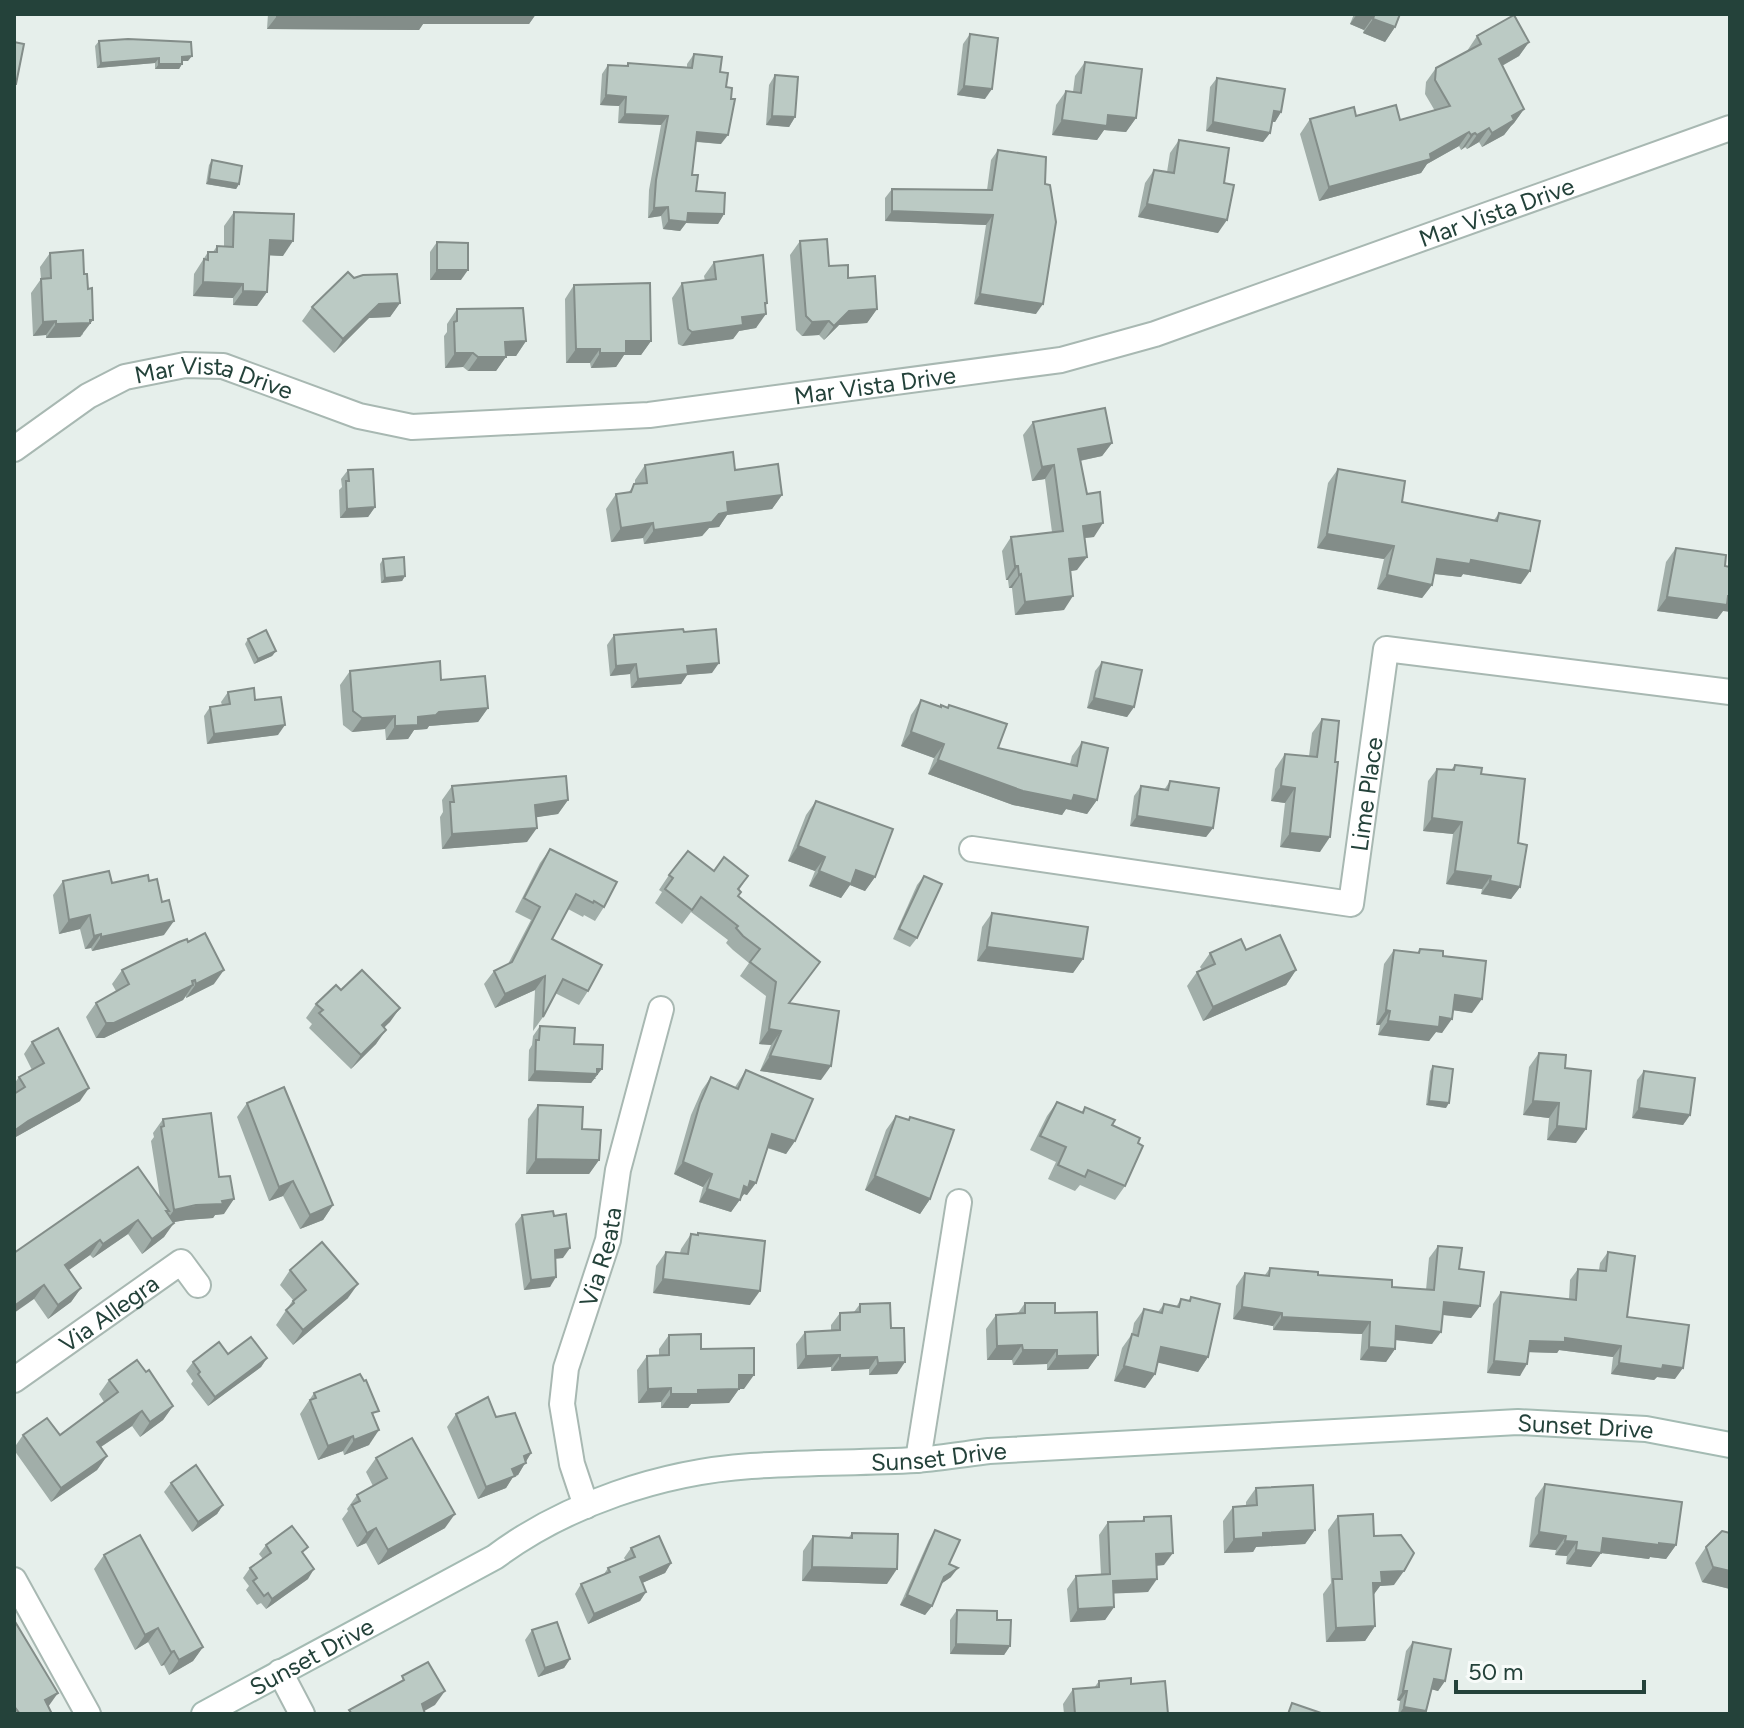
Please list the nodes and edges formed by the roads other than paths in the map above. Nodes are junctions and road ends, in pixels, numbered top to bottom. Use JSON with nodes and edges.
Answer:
{"nodes":[{"id":1,"x":1730,"y":128,"type":"edge"},
{"id":2,"x":14,"y":449,"type":"edge"},
{"id":3,"x":1730,"y":692,"type":"edge"},
{"id":4,"x":972,"y":849,"type":"dead end"},
{"id":5,"x":661,"y":1009,"type":"dead end"},
{"id":6,"x":959,"y":1202,"type":"dead end"},
{"id":7,"x":198,"y":1285,"type":"dead end"},
{"id":8,"x":14,"y":1380,"type":"edge"},
{"id":9,"x":1730,"y":1445,"type":"edge"},
{"id":10,"x":918,"y":1460,"type":"junction"},
{"id":11,"x":586,"y":1506,"type":"junction"},
{"id":12,"x":14,"y":1580,"type":"edge"},
{"id":13,"x":280,"y":1672,"type":"junction"},
{"id":14,"x":88,"y":1714,"type":"edge"},
{"id":15,"x":204,"y":1714,"type":"edge"},
{"id":16,"x":302,"y":1714,"type":"edge"}],
"edges":[{"from":1,"to":2,"type":"street","name":"Mar Vista Drive"},
{"from":3,"to":4,"type":"street","name":"Lime Place"},
{"from":5,"to":11,"type":"street","name":"Via Reata"},
{"from":6,"to":10,"type":"street"},
{"from":7,"to":8,"type":"street","name":"Via Allegra"},
{"from":9,"to":10,"type":"street","name":"Sunset Drive"},
{"from":10,"to":11,"type":"street","name":"Sunset Drive"},
{"from":11,"to":13,"type":"street","name":"Sunset Drive"},
{"from":12,"to":14,"type":"street"},
{"from":13,"to":15,"type":"street","name":"Sunset Drive"},
{"from":13,"to":16,"type":"street"}]}
